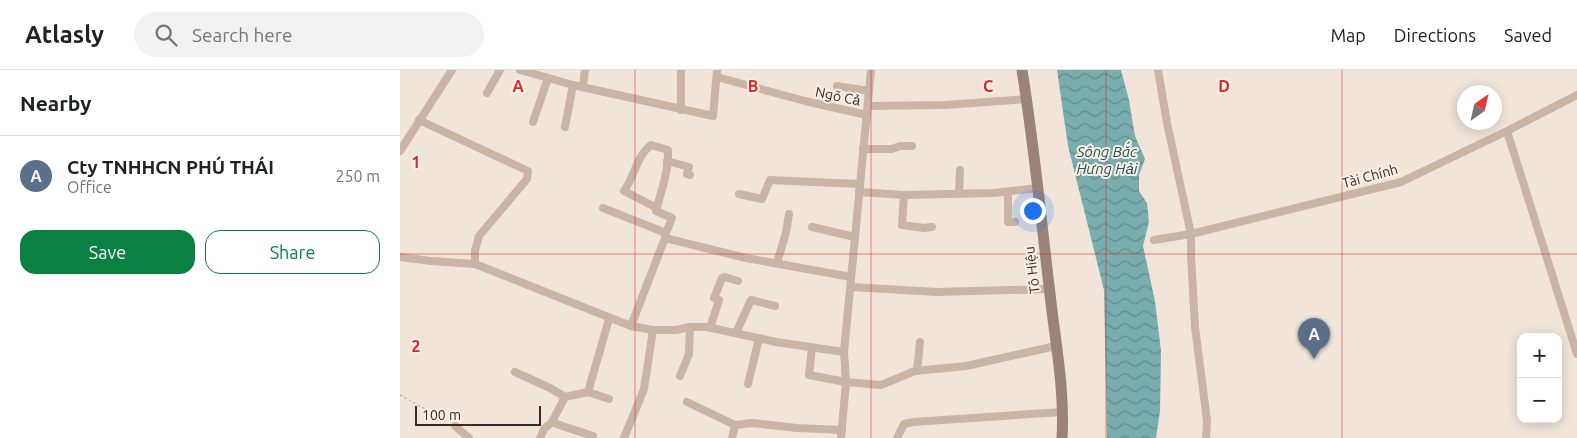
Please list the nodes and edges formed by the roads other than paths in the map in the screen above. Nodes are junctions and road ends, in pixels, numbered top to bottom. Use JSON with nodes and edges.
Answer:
{"nodes":[{"id":1,"x":452,"y":70,"type":"edge"},
{"id":2,"x":500,"y":70,"type":"edge"},
{"id":3,"x":520,"y":70,"type":"edge"},
{"id":4,"x":585,"y":70,"type":"edge"},
{"id":5,"x":681,"y":70,"type":"edge"},
{"id":6,"x":871,"y":70,"type":"edge"},
{"id":7,"x":1022,"y":70,"type":"edge"},
{"id":8,"x":1158,"y":70,"type":"edge"},
{"id":9,"x":717,"y":74,"type":"edge"},
{"id":10,"x":548,"y":78,"type":"junction"},
{"id":11,"x":573,"y":85,"type":"junction"},
{"id":12,"x":582,"y":86,"type":"junction"},
{"id":13,"x":837,"y":86,"type":"dead end"},
{"id":14,"x":869,"y":91,"type":"junction"},
{"id":15,"x":487,"y":94,"type":"dead end"},
{"id":16,"x":1577,"y":95,"type":"edge"},
{"id":17,"x":1027,"y":99,"type":"junction"},
{"id":18,"x":868,"y":106,"type":"junction"},
{"id":19,"x":681,"y":110,"type":"junction"},
{"id":20,"x":867,"y":115,"type":"junction"},
{"id":21,"x":534,"y":122,"type":"dead end"},
{"id":22,"x":415,"y":124,"type":"junction"},
{"id":23,"x":565,"y":127,"type":"dead end"},
{"id":24,"x":1508,"y":131,"type":"junction"},
{"id":25,"x":912,"y":146,"type":"dead end"},
{"id":26,"x":863,"y":149,"type":"junction"},
{"id":27,"x":400,"y":151,"type":"edge"},
{"id":28,"x":667,"y":162,"type":"junction"},
{"id":29,"x":960,"y":170,"type":"dead end"},
{"id":30,"x":690,"y":176,"type":"dead end"},
{"id":31,"x":859,"y":188,"type":"junction"},
{"id":32,"x":1038,"y":188,"type":"junction"},
{"id":33,"x":1008,"y":192,"type":"junction"},
{"id":34,"x":959,"y":193,"type":"junction"},
{"id":35,"x":739,"y":194,"type":"dead end"},
{"id":36,"x":904,"y":195,"type":"junction"},
{"id":37,"x":603,"y":208,"type":"dead end"},
{"id":38,"x":656,"y":208,"type":"junction"},
{"id":39,"x":789,"y":214,"type":"dead end"},
{"id":40,"x":1015,"y":222,"type":"dead end"},
{"id":41,"x":812,"y":227,"type":"dead end"},
{"id":42,"x":932,"y":227,"type":"dead end"},
{"id":43,"x":1192,"y":234,"type":"junction"},
{"id":44,"x":666,"y":235,"type":"junction"},
{"id":45,"x":855,"y":237,"type":"junction"},
{"id":46,"x":1154,"y":240,"type":"dead end"},
{"id":47,"x":400,"y":257,"type":"edge"},
{"id":48,"x":777,"y":263,"type":"junction"},
{"id":49,"x":475,"y":264,"type":"junction"},
{"id":50,"x":851,"y":277,"type":"junction"},
{"id":51,"x":738,"y":282,"type":"dead end"},
{"id":52,"x":850,"y":287,"type":"junction"},
{"id":53,"x":1050,"y":289,"type":"junction"},
{"id":54,"x":775,"y":306,"type":"dead end"},
{"id":55,"x":609,"y":319,"type":"junction"},
{"id":56,"x":630,"y":326,"type":"junction"},
{"id":57,"x":690,"y":327,"type":"junction"},
{"id":58,"x":710,"y":328,"type":"junction"},
{"id":59,"x":654,"y":330,"type":"junction"},
{"id":60,"x":736,"y":334,"type":"junction"},
{"id":61,"x":759,"y":338,"type":"junction"},
{"id":62,"x":920,"y":342,"type":"dead end"},
{"id":63,"x":1056,"y":346,"type":"junction"},
{"id":64,"x":812,"y":348,"type":"junction"},
{"id":65,"x":844,"y":352,"type":"junction"},
{"id":66,"x":1577,"y":354,"type":"edge"},
{"id":67,"x":917,"y":371,"type":"junction"},
{"id":68,"x":514,"y":372,"type":"dead end"},
{"id":69,"x":680,"y":376,"type":"dead end"},
{"id":70,"x":846,"y":382,"type":"junction"},
{"id":71,"x":748,"y":384,"type":"dead end"},
{"id":72,"x":588,"y":392,"type":"junction"},
{"id":73,"x":565,"y":397,"type":"junction"},
{"id":74,"x":609,"y":399,"type":"dead end"},
{"id":75,"x":687,"y":402,"type":"dead end"},
{"id":76,"x":1062,"y":412,"type":"junction"},
{"id":77,"x":552,"y":422,"type":"junction"},
{"id":78,"x":735,"y":425,"type":"junction"},
{"id":79,"x":455,"y":426,"type":"road end"},
{"id":80,"x":842,"y":434,"type":"edge"},
{"id":81,"x":594,"y":436,"type":"dead end"},
{"id":82,"x":469,"y":438,"type":"edge"},
{"id":83,"x":540,"y":438,"type":"edge"},
{"id":84,"x":624,"y":438,"type":"edge"},
{"id":85,"x":732,"y":438,"type":"edge"},
{"id":86,"x":897,"y":438,"type":"edge"},
{"id":87,"x":1062,"y":438,"type":"edge"},
{"id":88,"x":1206,"y":438,"type":"edge"}],
"edges":[{"from":1,"to":22,"type":"street"},
{"from":2,"to":15,"type":"street"},
{"from":3,"to":10,"type":"street"},
{"from":4,"to":12,"type":"street"},
{"from":5,"to":19,"type":"street"},
{"from":6,"to":14,"type":"street"},
{"from":7,"to":17,"type":"main road","name":"Tô Hiệu"},
{"from":8,"to":43,"type":"street"},
{"from":9,"to":19,"type":"street"},
{"from":9,"to":20,"type":"street","name":"Ngõ Cả"},
{"from":10,"to":11,"type":"street"},
{"from":10,"to":21,"type":"street"},
{"from":11,"to":12,"type":"street"},
{"from":11,"to":23,"type":"street"},
{"from":12,"to":19,"type":"street"},
{"from":13,"to":14,"type":"street"},
{"from":14,"to":18,"type":"street"},
{"from":16,"to":24,"type":"street","name":"Tài Chính"},
{"from":17,"to":18,"type":"street"},
{"from":17,"to":32,"type":"main road","name":"Tô Hiệu"},
{"from":18,"to":20,"type":"street"},
{"from":20,"to":26,"type":"street"},
{"from":22,"to":27,"type":"street"},
{"from":22,"to":49,"type":"street"},
{"from":24,"to":43,"type":"street","name":"Tài Chính"},
{"from":24,"to":66,"type":"street"},
{"from":25,"to":26,"type":"street"},
{"from":26,"to":31,"type":"street"},
{"from":28,"to":30,"type":"street"},
{"from":28,"to":38,"type":"street"},
{"from":28,"to":38,"type":"street"},
{"from":29,"to":34,"type":"street"},
{"from":31,"to":35,"type":"street"},
{"from":31,"to":36,"type":"street"},
{"from":31,"to":45,"type":"street"},
{"from":32,"to":33,"type":"street"},
{"from":32,"to":53,"type":"main road","name":"Tô Hiệu"},
{"from":33,"to":34,"type":"street"},
{"from":33,"to":40,"type":"street"},
{"from":34,"to":36,"type":"street"},
{"from":36,"to":42,"type":"street"},
{"from":37,"to":44,"type":"street"},
{"from":38,"to":44,"type":"street"},
{"from":39,"to":48,"type":"street"},
{"from":41,"to":45,"type":"street"},
{"from":43,"to":46,"type":"street","name":"Tài Chính"},
{"from":43,"to":88,"type":"street"},
{"from":44,"to":48,"type":"street"},
{"from":44,"to":56,"type":"street"},
{"from":45,"to":50,"type":"street"},
{"from":47,"to":49,"type":"street"},
{"from":48,"to":50,"type":"street"},
{"from":49,"to":55,"type":"street"},
{"from":50,"to":52,"type":"street"},
{"from":51,"to":58,"type":"street"},
{"from":52,"to":53,"type":"street"},
{"from":52,"to":65,"type":"street"},
{"from":53,"to":63,"type":"main road","name":"Tô Hiệu"},
{"from":54,"to":60,"type":"street"},
{"from":55,"to":56,"type":"street"},
{"from":55,"to":72,"type":"street"},
{"from":56,"to":59,"type":"street"},
{"from":57,"to":58,"type":"street"},
{"from":57,"to":59,"type":"street"},
{"from":57,"to":69,"type":"street"},
{"from":58,"to":60,"type":"street"},
{"from":59,"to":84,"type":"street"},
{"from":60,"to":61,"type":"street"},
{"from":61,"to":64,"type":"street"},
{"from":61,"to":71,"type":"street"},
{"from":62,"to":67,"type":"street"},
{"from":63,"to":67,"type":"street"},
{"from":63,"to":76,"type":"main road","name":"Tô Hiệu"},
{"from":64,"to":65,"type":"street"},
{"from":64,"to":70,"type":"street"},
{"from":65,"to":70,"type":"street"},
{"from":67,"to":70,"type":"street"},
{"from":68,"to":73,"type":"street"},
{"from":70,"to":80,"type":"street"},
{"from":72,"to":73,"type":"street"},
{"from":72,"to":74,"type":"street"},
{"from":73,"to":77,"type":"street"},
{"from":75,"to":78,"type":"street"},
{"from":76,"to":86,"type":"street"},
{"from":76,"to":87,"type":"main road","name":"Tô Hiệu"},
{"from":77,"to":81,"type":"street"},
{"from":77,"to":83,"type":"street"},
{"from":78,"to":80,"type":"street"},
{"from":78,"to":85,"type":"street"},
{"from":79,"to":82,"type":"street"}]}
